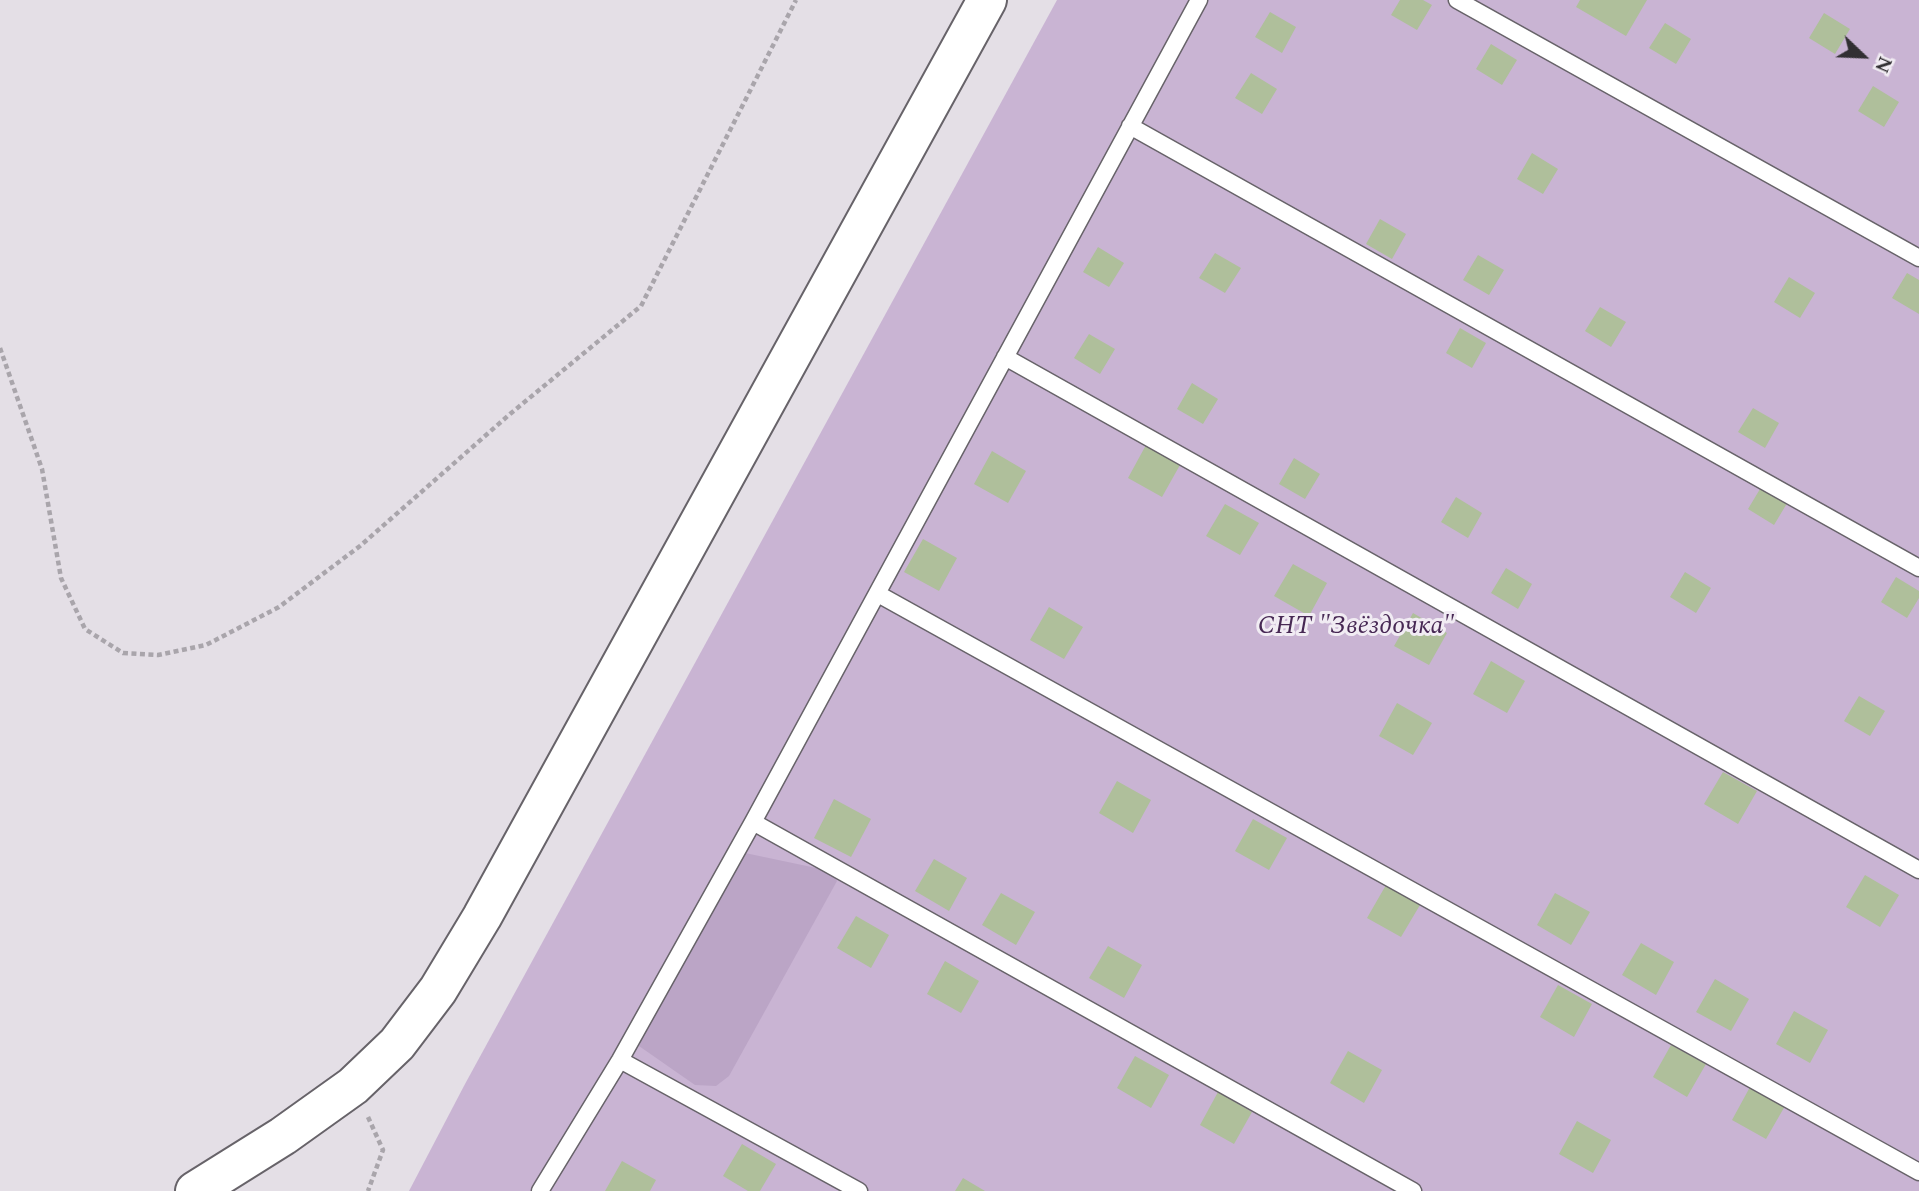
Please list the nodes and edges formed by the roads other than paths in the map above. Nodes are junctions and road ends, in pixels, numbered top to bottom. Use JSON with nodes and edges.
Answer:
{"nodes":[{"id":1,"x":987,"y":0,"type":"edge"},
{"id":2,"x":1199,"y":0,"type":"edge"},
{"id":3,"x":1457,"y":0,"type":"edge"},
{"id":4,"x":1130,"y":126,"type":"junction"},
{"id":5,"x":1919,"y":258,"type":"edge"},
{"id":6,"x":1005,"y":357,"type":"junction"},
{"id":7,"x":1919,"y":568,"type":"edge"},
{"id":8,"x":878,"y":594,"type":"junction"},
{"id":9,"x":753,"y":822,"type":"junction"},
{"id":10,"x":1919,"y":870,"type":"edge"},
{"id":11,"x":620,"y":1060,"type":"junction"},
{"id":12,"x":1919,"y":1172,"type":"edge"},
{"id":13,"x":195,"y":1191,"type":"edge"},
{"id":14,"x":540,"y":1191,"type":"edge"},
{"id":15,"x":859,"y":1191,"type":"edge"},
{"id":16,"x":1413,"y":1191,"type":"edge"}],
"edges":[{"from":1,"to":13,"type":"street"},
{"from":2,"to":4,"type":"lane"},
{"from":3,"to":5,"type":"lane"},
{"from":4,"to":6,"type":"lane"},
{"from":4,"to":7,"type":"lane"},
{"from":6,"to":8,"type":"lane"},
{"from":6,"to":10,"type":"lane"},
{"from":8,"to":9,"type":"lane"},
{"from":8,"to":12,"type":"lane"},
{"from":9,"to":11,"type":"lane"},
{"from":9,"to":16,"type":"lane"},
{"from":11,"to":14,"type":"lane"},
{"from":11,"to":15,"type":"lane"}]}
